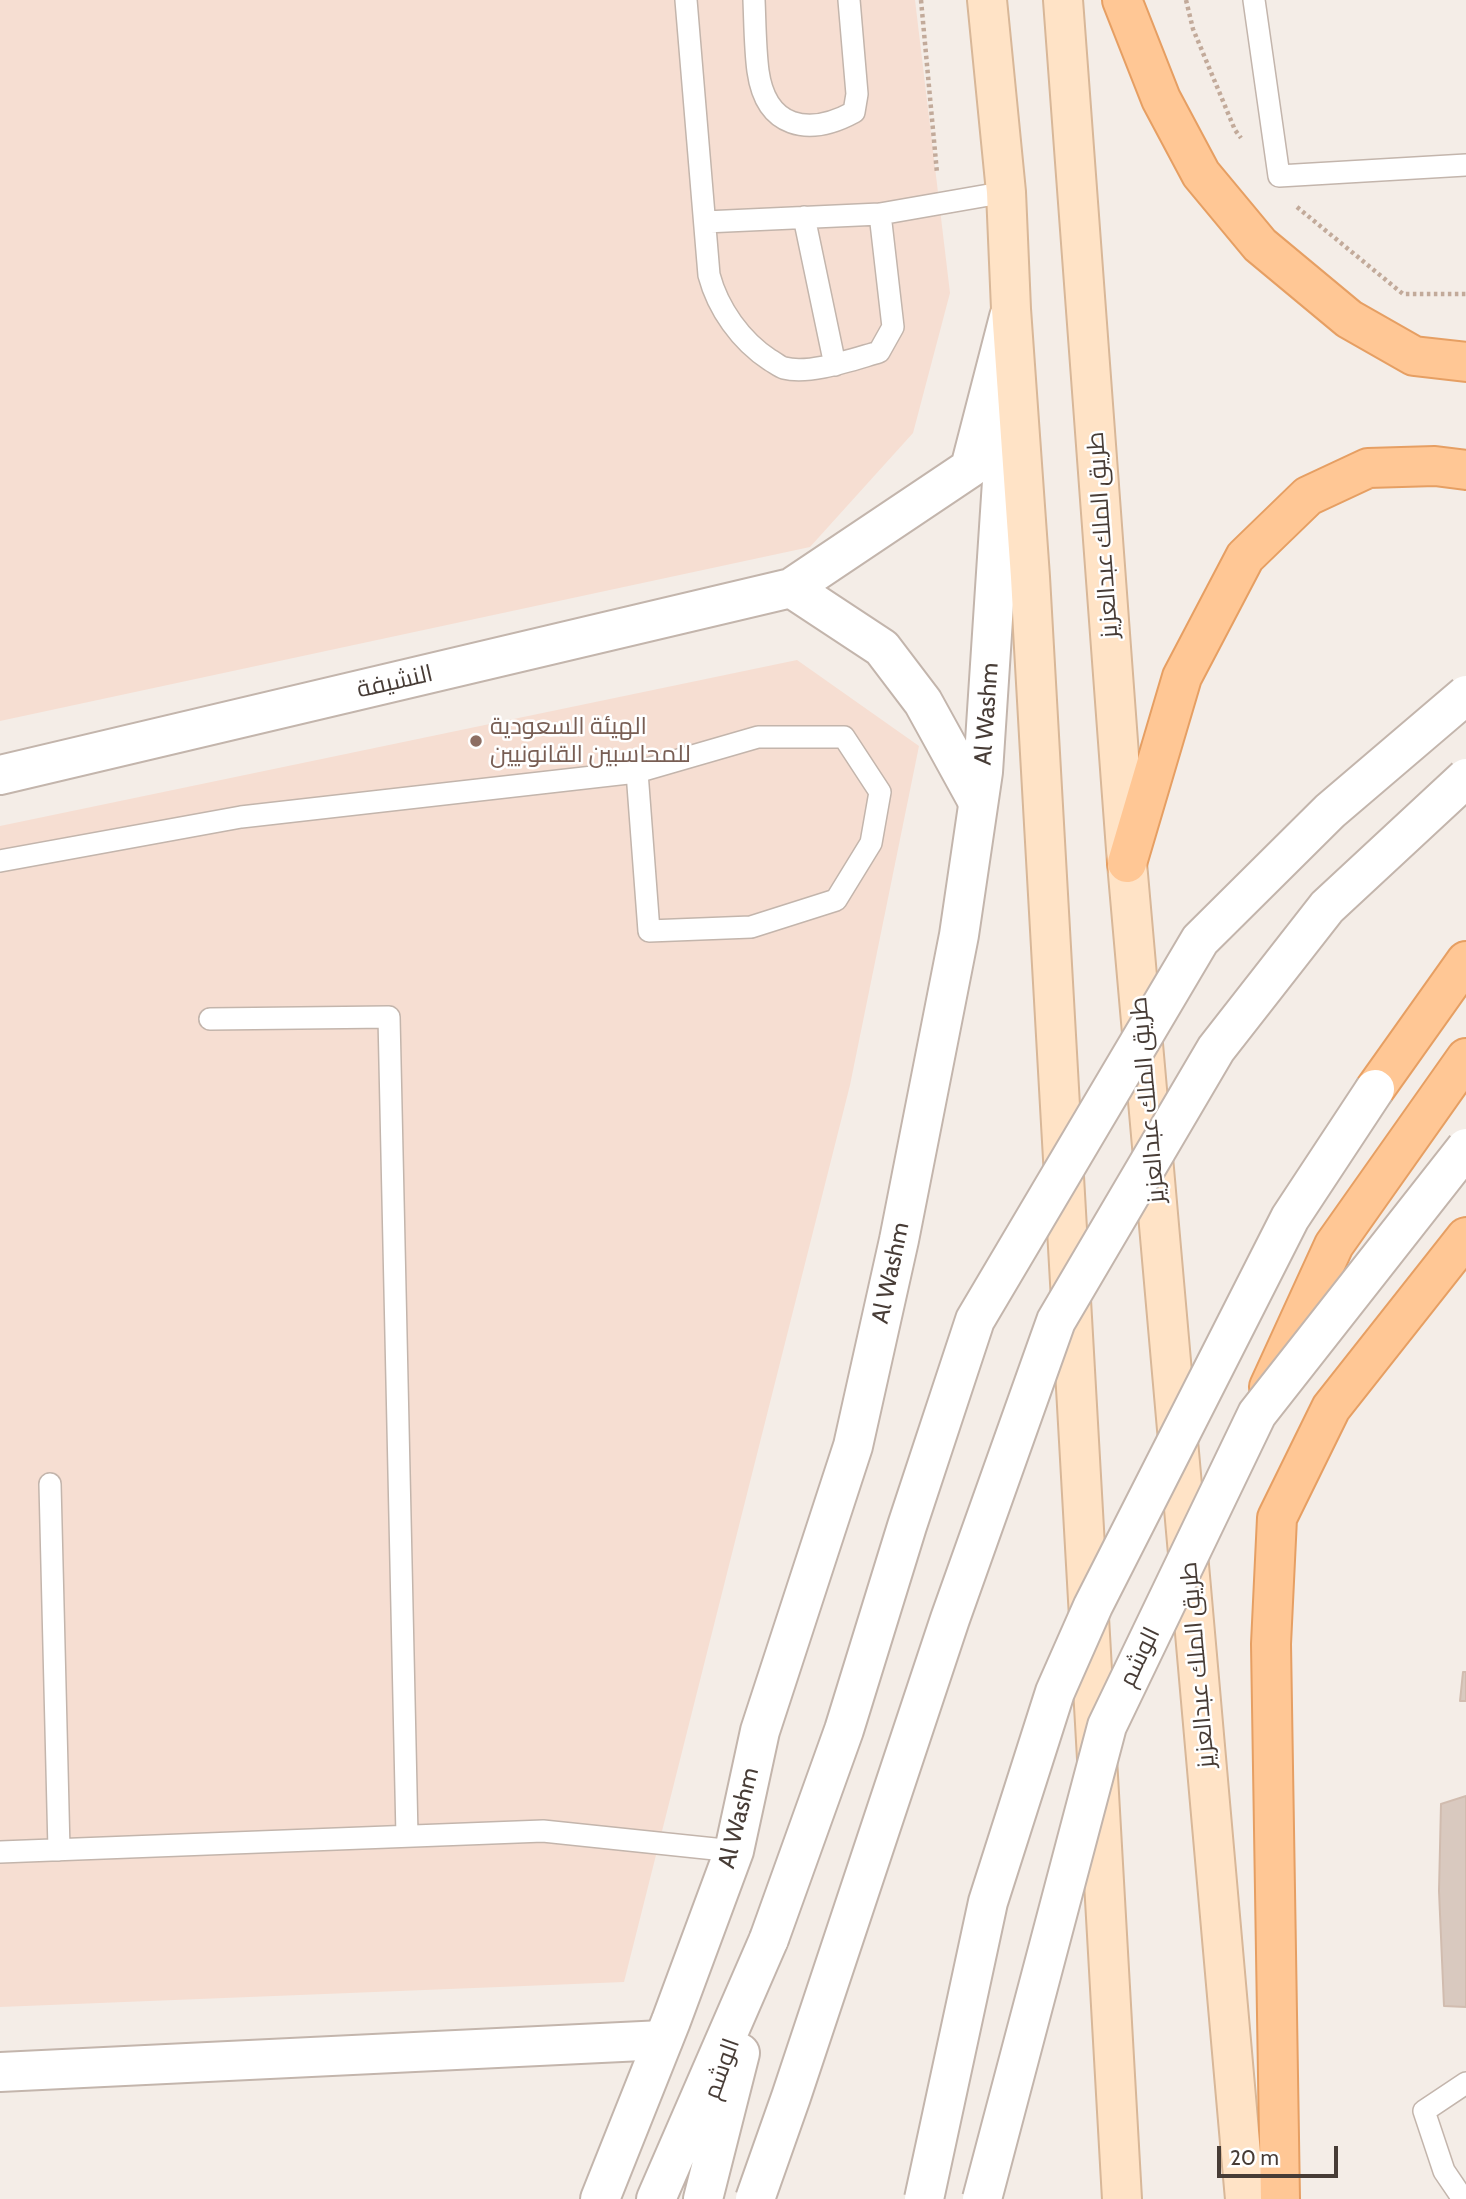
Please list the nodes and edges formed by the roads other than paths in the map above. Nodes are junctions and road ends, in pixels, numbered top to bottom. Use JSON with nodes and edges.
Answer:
{"nodes":[{"id":1,"x":686,"y":0,"type":"edge"},
{"id":2,"x":754,"y":0,"type":"edge"},
{"id":3,"x":849,"y":0,"type":"edge"},
{"id":4,"x":987,"y":0,"type":"edge"},
{"id":5,"x":1063,"y":0,"type":"edge"},
{"id":6,"x":1122,"y":0,"type":"edge"},
{"id":7,"x":1254,"y":0,"type":"edge"},
{"id":8,"x":1466,"y":165,"type":"edge"},
{"id":9,"x":1006,"y":192,"type":"junction"},
{"id":10,"x":880,"y":214,"type":"junction"},
{"id":11,"x":804,"y":217,"type":"junction"},
{"id":12,"x":705,"y":222,"type":"junction"},
{"id":13,"x":1011,"y":309,"type":"junction"},
{"id":14,"x":1414,"y":356,"type":"junction"},
{"id":15,"x":1466,"y":362,"type":"edge"},
{"id":16,"x":835,"y":365,"type":"junction"},
{"id":17,"x":1466,"y":388,"type":"edge"},
{"id":18,"x":1466,"y":470,"type":"edge"},
{"id":19,"x":791,"y":588,"type":"junction"},
{"id":20,"x":1466,"y":695,"type":"edge"},
{"id":21,"x":637,"y":772,"type":"junction"},
{"id":22,"x":0,"y":775,"type":"edge"},
{"id":23,"x":1466,"y":778,"type":"edge"},
{"id":24,"x":978,"y":802,"type":"junction"},
{"id":25,"x":0,"y":861,"type":"edge"},
{"id":26,"x":1127,"y":863,"type":"junction"},
{"id":27,"x":1466,"y":961,"type":"edge"},
{"id":28,"x":210,"y":1019,"type":"dead end"},
{"id":29,"x":1466,"y":1058,"type":"edge"},
{"id":30,"x":1376,"y":1089,"type":"joint"},
{"id":31,"x":1466,"y":1148,"type":"edge"},
{"id":32,"x":1466,"y":1237,"type":"edge"},
{"id":33,"x":1257,"y":1414,"type":"junction"},
{"id":34,"x":50,"y":1484,"type":"dead end"},
{"id":35,"x":407,"y":1836,"type":"junction"},
{"id":36,"x":59,"y":1850,"type":"junction"},
{"id":37,"x":734,"y":1851,"type":"junction"},
{"id":38,"x":0,"y":1852,"type":"edge"},
{"id":39,"x":769,"y":1939,"type":"junction"},
{"id":40,"x":663,"y":2040,"type":"junction"},
{"id":41,"x":0,"y":2071,"type":"edge"},
{"id":42,"x":1466,"y":2083,"type":"edge"},
{"id":43,"x":600,"y":2199,"type":"edge"},
{"id":44,"x":656,"y":2199,"type":"edge"},
{"id":45,"x":674,"y":2199,"type":"edge"},
{"id":46,"x":703,"y":2199,"type":"edge"},
{"id":47,"x":755,"y":2199,"type":"edge"},
{"id":48,"x":924,"y":2199,"type":"edge"},
{"id":49,"x":982,"y":2199,"type":"edge"},
{"id":50,"x":1122,"y":2199,"type":"edge"},
{"id":51,"x":1244,"y":2199,"type":"edge"},
{"id":52,"x":1280,"y":2199,"type":"edge"},
{"id":53,"x":1463,"y":2199,"type":"edge"}],
"edges":[{"from":1,"to":12,"type":"lane"},
{"from":2,"to":3,"type":"lane"},
{"from":4,"to":9,"type":"main road"},
{"from":5,"to":26,"type":"main road","name":"طريق الملك عبدالعزيز"},
{"from":6,"to":14,"type":"main road"},
{"from":7,"to":8,"type":"lane"},
{"from":9,"to":10,"type":"lane"},
{"from":9,"to":13,"type":"main road"},
{"from":10,"to":11,"type":"lane"},
{"from":10,"to":16,"type":"lane"},
{"from":11,"to":12,"type":"lane"},
{"from":11,"to":16,"type":"lane"},
{"from":12,"to":16,"type":"lane"},
{"from":13,"to":19,"type":"street"},
{"from":13,"to":24,"type":"street","name":"Al Washm"},
{"from":13,"to":50,"type":"main road"},
{"from":14,"to":15,"type":"main road"},
{"from":14,"to":17,"type":"main road"},
{"from":18,"to":26,"type":"main road"},
{"from":19,"to":22,"type":"street","name":"النشيفة"},
{"from":19,"to":24,"type":"street"},
{"from":20,"to":39,"type":"street","bridge":true},
{"from":21,"to":21,"type":"lane"},
{"from":21,"to":25,"type":"lane"},
{"from":23,"to":47,"type":"street","bridge":true},
{"from":24,"to":37,"type":"street","name":"Al Washm"},
{"from":26,"to":51,"type":"main road","name":"طريق الملك عبدالعزيز"},
{"from":27,"to":30,"type":"main road"},
{"from":28,"to":35,"type":"lane"},
{"from":29,"to":33,"type":"main road"},
{"from":30,"to":48,"type":"street","bridge":true},
{"from":31,"to":33,"type":"street","name":"الوشم","bridge":true},
{"from":32,"to":52,"type":"main road"},
{"from":33,"to":49,"type":"street","name":"الوشم","bridge":true},
{"from":34,"to":36,"type":"lane"},
{"from":35,"to":36,"type":"lane"},
{"from":35,"to":37,"type":"lane"},
{"from":36,"to":38,"type":"lane"},
{"from":37,"to":40,"type":"street","name":"Al Washm"},
{"from":39,"to":44,"type":"street"},
{"from":39,"to":45,"type":"street","name":"الوشم"},
{"from":39,"to":46,"type":"street"},
{"from":40,"to":41,"type":"street"},
{"from":40,"to":43,"type":"street","name":"Al Washm"},
{"from":42,"to":53,"type":"lane"}]}
